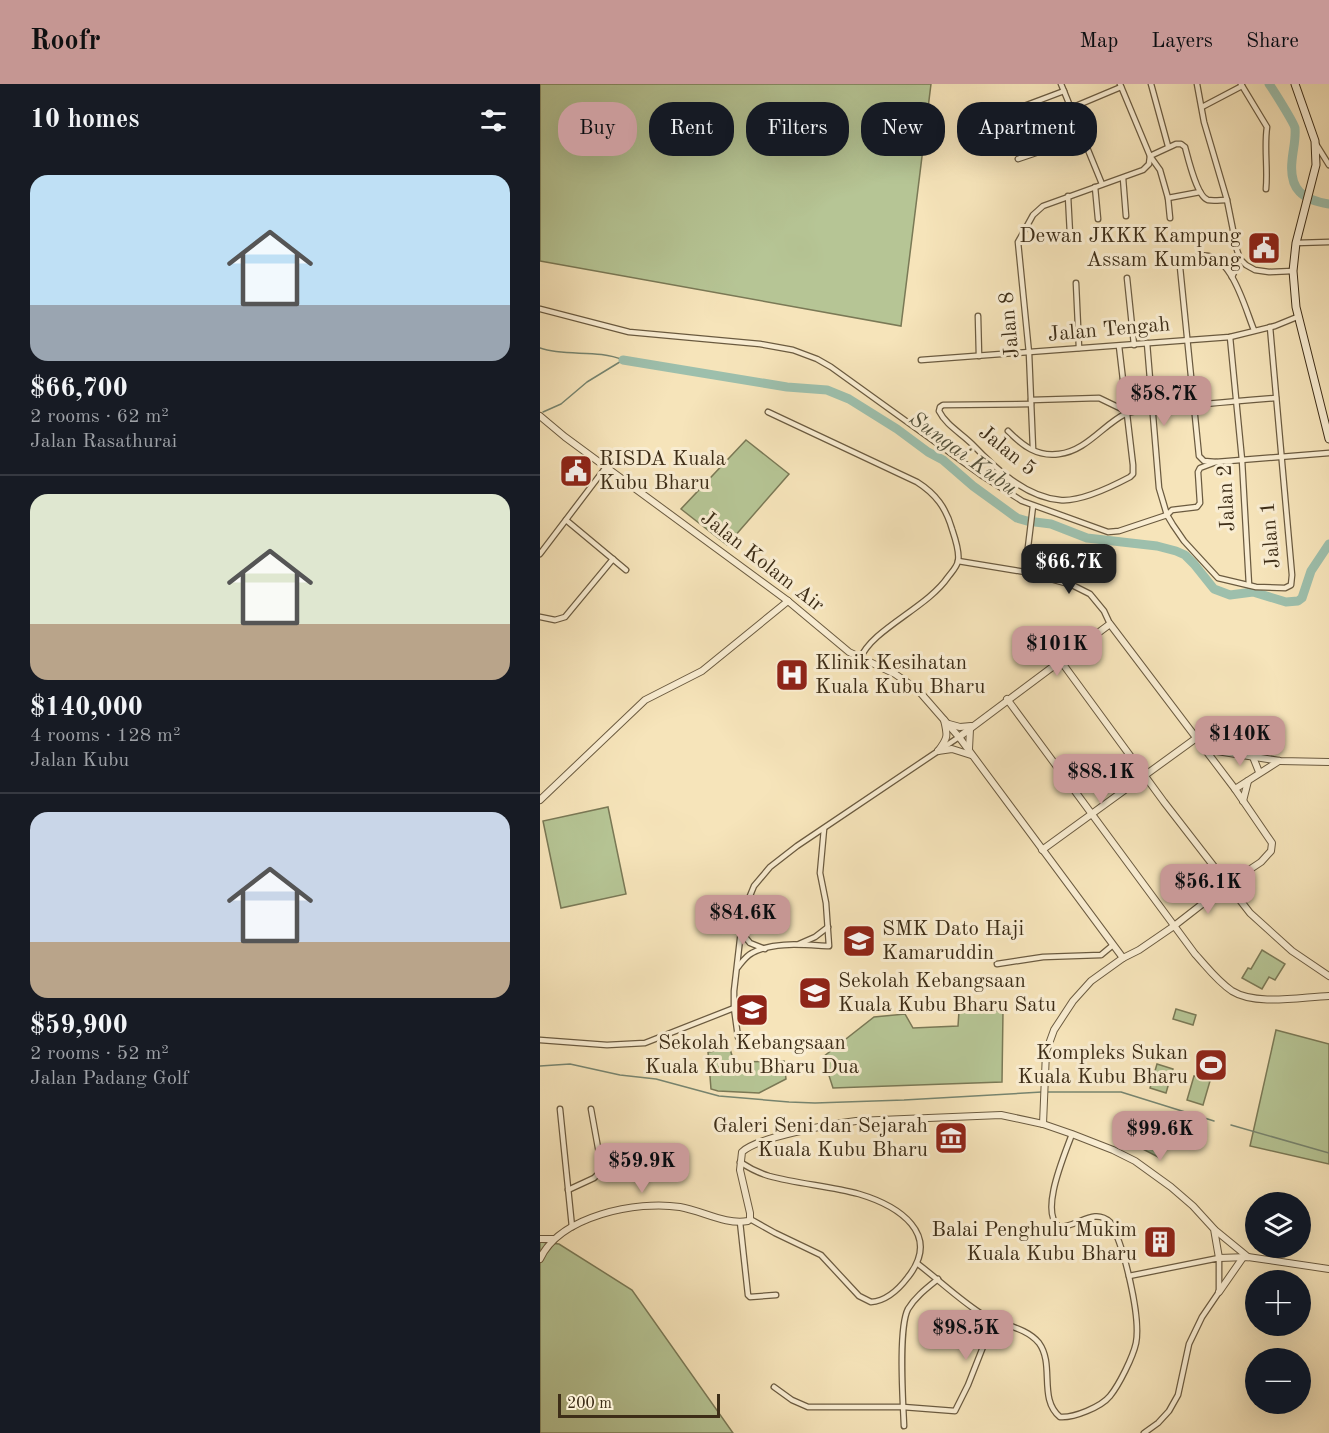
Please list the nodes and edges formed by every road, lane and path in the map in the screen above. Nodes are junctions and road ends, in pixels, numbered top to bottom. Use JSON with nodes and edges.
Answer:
{"nodes":[{"id":1,"x":1061,"y":84,"type":"edge"},
{"id":2,"x":1151,"y":84,"type":"edge"},
{"id":3,"x":1197,"y":84,"type":"edge"},
{"id":4,"x":1295,"y":84,"type":"edge"},
{"id":5,"x":1120,"y":85,"type":"edge"},
{"id":6,"x":1241,"y":85,"type":"edge"},
{"id":7,"x":1064,"y":91,"type":"junction"},
{"id":8,"x":1035,"y":102,"type":"edge"},
{"id":9,"x":1069,"y":102,"type":"edge"},
{"id":10,"x":1084,"y":102,"type":"edge"},
{"id":11,"x":1202,"y":107,"type":"junction"},
{"id":12,"x":1315,"y":141,"type":"junction"},
{"id":13,"x":1168,"y":146,"type":"junction"},
{"id":14,"x":1027,"y":156,"type":"edge"},
{"id":15,"x":1091,"y":156,"type":"edge"},
{"id":16,"x":1150,"y":156,"type":"junction"},
{"id":17,"x":1018,"y":159,"type":"dead end"},
{"id":18,"x":1329,"y":165,"type":"edge"},
{"id":19,"x":1123,"y":178,"type":"junction"},
{"id":20,"x":1102,"y":184,"type":"junction"},
{"id":21,"x":1095,"y":187,"type":"junction"},
{"id":22,"x":1266,"y":189,"type":"dead end"},
{"id":23,"x":1200,"y":192,"type":"junction"},
{"id":24,"x":1068,"y":196,"type":"junction"},
{"id":25,"x":1168,"y":198,"type":"junction"},
{"id":26,"x":1227,"y":200,"type":"junction"},
{"id":27,"x":1125,"y":216,"type":"dead end"},
{"id":28,"x":1170,"y":218,"type":"dead end"},
{"id":29,"x":1098,"y":219,"type":"dead end"},
{"id":30,"x":1070,"y":234,"type":"dead end"},
{"id":31,"x":1329,"y":242,"type":"edge"},
{"id":32,"x":1296,"y":243,"type":"junction"},
{"id":33,"x":1240,"y":259,"type":"junction"},
{"id":34,"x":1293,"y":271,"type":"junction"},
{"id":35,"x":1232,"y":277,"type":"junction"},
{"id":36,"x":1127,"y":278,"type":"dead end"},
{"id":37,"x":1076,"y":283,"type":"dead end"},
{"id":38,"x":540,"y":309,"type":"edge"},
{"id":39,"x":978,"y":316,"type":"dead end"},
{"id":40,"x":1298,"y":317,"type":"junction"},
{"id":41,"x":1270,"y":327,"type":"junction"},
{"id":42,"x":1254,"y":330,"type":"junction"},
{"id":43,"x":1230,"y":337,"type":"junction"},
{"id":44,"x":1188,"y":340,"type":"junction"},
{"id":45,"x":1147,"y":343,"type":"junction"},
{"id":46,"x":1134,"y":345,"type":"junction"},
{"id":47,"x":1119,"y":346,"type":"junction"},
{"id":48,"x":1079,"y":348,"type":"junction"},
{"id":49,"x":1029,"y":353,"type":"junction"},
{"id":50,"x":979,"y":356,"type":"junction"},
{"id":51,"x":921,"y":360,"type":"dead end"},
{"id":52,"x":1275,"y":398,"type":"junction"},
{"id":53,"x":1236,"y":401,"type":"junction"},
{"id":54,"x":1031,"y":402,"type":"junction"},
{"id":55,"x":1192,"y":405,"type":"junction"},
{"id":56,"x":1152,"y":410,"type":"junction"},
{"id":57,"x":768,"y":412,"type":"dead end"},
{"id":58,"x":1126,"y":412,"type":"junction"},
{"id":59,"x":540,"y":416,"type":"edge"},
{"id":60,"x":1008,"y":431,"type":"dead end"},
{"id":61,"x":1329,"y":439,"type":"edge"},
{"id":62,"x":1033,"y":449,"type":"junction"},
{"id":63,"x":1329,"y":453,"type":"edge"},
{"id":64,"x":1281,"y":457,"type":"junction"},
{"id":65,"x":1242,"y":460,"type":"junction"},
{"id":66,"x":1216,"y":462,"type":"junction"},
{"id":67,"x":606,"y":467,"type":"junction"},
{"id":68,"x":1033,"y":506,"type":"junction"},
{"id":69,"x":1167,"y":515,"type":"junction"},
{"id":70,"x":566,"y":520,"type":"junction"},
{"id":71,"x":540,"y":554,"type":"edge"},
{"id":72,"x":613,"y":559,"type":"junction"},
{"id":73,"x":958,"y":561,"type":"junction"},
{"id":74,"x":626,"y":570,"type":"dead end"},
{"id":75,"x":1025,"y":572,"type":"junction"},
{"id":76,"x":1249,"y":585,"type":"junction"},
{"id":77,"x":788,"y":601,"type":"junction"},
{"id":78,"x":540,"y":617,"type":"edge"},
{"id":79,"x":1110,"y":624,"type":"junction"},
{"id":80,"x":860,"y":659,"type":"junction"},
{"id":81,"x":1060,"y":660,"type":"junction"},
{"id":82,"x":1007,"y":699,"type":"junction"},
{"id":83,"x":943,"y":717,"type":"junction"},
{"id":84,"x":948,"y":723,"type":"junction"},
{"id":85,"x":971,"y":728,"type":"junction"},
{"id":86,"x":959,"y":737,"type":"junction"},
{"id":87,"x":1195,"y":739,"type":"junction"},
{"id":88,"x":1203,"y":749,"type":"junction"},
{"id":89,"x":938,"y":751,"type":"junction"},
{"id":90,"x":971,"y":753,"type":"junction"},
{"id":91,"x":1253,"y":757,"type":"junction"},
{"id":92,"x":1280,"y":760,"type":"junction"},
{"id":93,"x":1329,"y":762,"type":"edge"},
{"id":94,"x":1259,"y":772,"type":"junction"},
{"id":95,"x":1144,"y":775,"type":"junction"},
{"id":96,"x":1248,"y":781,"type":"junction"},
{"id":97,"x":1235,"y":789,"type":"junction"},
{"id":98,"x":540,"y":800,"type":"edge"},
{"id":99,"x":1243,"y":801,"type":"junction"},
{"id":100,"x":1093,"y":813,"type":"junction"},
{"id":101,"x":824,"y":828,"type":"junction"},
{"id":102,"x":1042,"y":850,"type":"junction"},
{"id":103,"x":1228,"y":884,"type":"junction"},
{"id":104,"x":1174,"y":926,"type":"junction"},
{"id":105,"x":828,"y":927,"type":"junction"},
{"id":106,"x":741,"y":931,"type":"junction"},
{"id":107,"x":796,"y":945,"type":"junction"},
{"id":108,"x":1113,"y":945,"type":"junction"},
{"id":109,"x":765,"y":949,"type":"junction"},
{"id":110,"x":1123,"y":958,"type":"junction"},
{"id":111,"x":997,"y":964,"type":"dead end"},
{"id":112,"x":738,"y":967,"type":"junction"},
{"id":113,"x":1329,"y":976,"type":"edge"},
{"id":114,"x":1329,"y":996,"type":"edge"},
{"id":115,"x":734,"y":1008,"type":"junction"},
{"id":116,"x":738,"y":1037,"type":"dead end"},
{"id":117,"x":540,"y":1040,"type":"edge"},
{"id":118,"x":560,"y":1109,"type":"dead end"},
{"id":119,"x":591,"y":1109,"type":"dead end"},
{"id":120,"x":1043,"y":1124,"type":"junction"},
{"id":121,"x":1072,"y":1134,"type":"junction"},
{"id":122,"x":740,"y":1162,"type":"junction"},
{"id":123,"x":568,"y":1190,"type":"junction"},
{"id":124,"x":750,"y":1219,"type":"junction"},
{"id":125,"x":740,"y":1222,"type":"junction"},
{"id":126,"x":572,"y":1227,"type":"junction"},
{"id":127,"x":1214,"y":1229,"type":"junction"},
{"id":128,"x":540,"y":1239,"type":"edge"},
{"id":129,"x":553,"y":1239,"type":"junction"},
{"id":130,"x":1245,"y":1256,"type":"edge"},
{"id":131,"x":1245,"y":1257,"type":"edge"},
{"id":132,"x":1219,"y":1258,"type":"junction"},
{"id":133,"x":1245,"y":1258,"type":"edge"},
{"id":134,"x":1253,"y":1258,"type":"edge"},
{"id":135,"x":540,"y":1259,"type":"edge"},
{"id":136,"x":918,"y":1264,"type":"junction"},
{"id":137,"x":1329,"y":1269,"type":"edge"},
{"id":138,"x":1129,"y":1276,"type":"junction"},
{"id":139,"x":938,"y":1279,"type":"junction"},
{"id":140,"x":1219,"y":1292,"type":"junction"},
{"id":141,"x":776,"y":1295,"type":"dead end"},
{"id":142,"x":994,"y":1319,"type":"junction"},
{"id":143,"x":774,"y":1387,"type":"dead end"},
{"id":144,"x":903,"y":1407,"type":"junction"},
{"id":145,"x":903,"y":1426,"type":"dead end"},
{"id":146,"x":1144,"y":1433,"type":"edge"}],
"edges":[{"from":1,"to":7,"type":"street"},
{"from":2,"to":13,"type":"street"},
{"from":3,"to":11,"type":"street"},
{"from":4,"to":12,"type":"main road"},
{"from":5,"to":10,"type":"street"},
{"from":5,"to":16,"type":"street"},
{"from":6,"to":11,"type":"street"},
{"from":6,"to":22,"type":"street"},
{"from":7,"to":8,"type":"street"},
{"from":7,"to":9,"type":"street"},
{"from":11,"to":26,"type":"street"},
{"from":12,"to":18,"type":"street"},
{"from":12,"to":32,"type":"main road"},
{"from":13,"to":16,"type":"street"},
{"from":13,"to":23,"type":"street"},
{"from":14,"to":17,"type":"street"},
{"from":15,"to":20,"type":"street"},
{"from":16,"to":19,"type":"street"},
{"from":16,"to":25,"type":"street"},
{"from":19,"to":20,"type":"street"},
{"from":19,"to":27,"type":"street"},
{"from":20,"to":21,"type":"street"},
{"from":21,"to":24,"type":"street"},
{"from":21,"to":29,"type":"street"},
{"from":23,"to":25,"type":"street"},
{"from":23,"to":26,"type":"street"},
{"from":24,"to":30,"type":"street"},
{"from":24,"to":49,"type":"street","name":"Jalan 8"},
{"from":25,"to":28,"type":"street"},
{"from":26,"to":33,"type":"street"},
{"from":31,"to":32,"type":"street"},
{"from":32,"to":34,"type":"main road"},
{"from":33,"to":34,"type":"street"},
{"from":33,"to":35,"type":"street"},
{"from":34,"to":40,"type":"main road"},
{"from":35,"to":42,"type":"street"},
{"from":35,"to":44,"type":"street"},
{"from":36,"to":46,"type":"street"},
{"from":37,"to":48,"type":"street"},
{"from":38,"to":68,"type":"street"},
{"from":39,"to":50,"type":"street"},
{"from":40,"to":41,"type":"street","name":"Jalan Tengah"},
{"from":40,"to":61,"type":"main road"},
{"from":41,"to":42,"type":"street","name":"Jalan Tengah"},
{"from":41,"to":52,"type":"street","name":"Jalan 1"},
{"from":42,"to":43,"type":"street","name":"Jalan Tengah"},
{"from":43,"to":44,"type":"street","name":"Jalan Tengah"},
{"from":43,"to":53,"type":"street","name":"Jalan 2"},
{"from":44,"to":45,"type":"street","name":"Jalan Tengah"},
{"from":44,"to":55,"type":"street"},
{"from":45,"to":46,"type":"street","name":"Jalan Tengah"},
{"from":45,"to":56,"type":"street","name":"Jalan 1"},
{"from":46,"to":47,"type":"street","name":"Jalan Tengah"},
{"from":47,"to":48,"type":"street","name":"Jalan Tengah"},
{"from":47,"to":58,"type":"street","name":"Jalan 5"},
{"from":48,"to":49,"type":"street","name":"Jalan Tengah"},
{"from":49,"to":50,"type":"street","name":"Jalan Tengah"},
{"from":49,"to":54,"type":"street","name":"Jalan 8"},
{"from":50,"to":51,"type":"street","name":"Jalan Tengah"},
{"from":52,"to":53,"type":"street"},
{"from":52,"to":64,"type":"street","name":"Jalan 1"},
{"from":53,"to":55,"type":"street"},
{"from":53,"to":65,"type":"street","name":"Jalan 2"},
{"from":54,"to":58,"type":"street"},
{"from":54,"to":58,"type":"street","name":"Jalan 5"},
{"from":54,"to":62,"type":"street","name":"Jalan 8"},
{"from":55,"to":56,"type":"street"},
{"from":55,"to":66,"type":"street"},
{"from":56,"to":58,"type":"street"},
{"from":56,"to":69,"type":"street","name":"Jalan 1"},
{"from":57,"to":73,"type":"street"},
{"from":58,"to":62,"type":"street"},
{"from":59,"to":67,"type":"street","name":"Jalan Kolam Air"},
{"from":60,"to":62,"type":"street"},
{"from":63,"to":64,"type":"street"},
{"from":64,"to":65,"type":"street"},
{"from":64,"to":76,"type":"street","name":"Jalan 1"},
{"from":65,"to":66,"type":"street"},
{"from":65,"to":76,"type":"street","name":"Jalan 2"},
{"from":66,"to":69,"type":"street"},
{"from":67,"to":70,"type":"street"},
{"from":67,"to":77,"type":"street","name":"Jalan Kolam Air"},
{"from":68,"to":69,"type":"street"},
{"from":68,"to":75,"type":"street"},
{"from":69,"to":76,"type":"street","name":"Jalan 1"},
{"from":70,"to":71,"type":"street"},
{"from":70,"to":72,"type":"street"},
{"from":72,"to":74,"type":"street"},
{"from":72,"to":78,"type":"street"},
{"from":73,"to":75,"type":"street"},
{"from":73,"to":80,"type":"street"},
{"from":75,"to":79,"type":"street"},
{"from":77,"to":80,"type":"street","name":"Jalan Kolam Air"},
{"from":77,"to":98,"type":"street"},
{"from":79,"to":81,"type":"street"},
{"from":79,"to":87,"type":"street"},
{"from":80,"to":83,"type":"street","name":"Jalan Kolam Air"},
{"from":81,"to":82,"type":"street"},
{"from":81,"to":95,"type":"street"},
{"from":82,"to":85,"type":"street"},
{"from":82,"to":100,"type":"street"},
{"from":83,"to":84,"type":"street","name":"Jalan Kolam Air"},
{"from":83,"to":89,"type":"street"},
{"from":84,"to":85,"type":"street"},
{"from":84,"to":86,"type":"street","name":"Jalan Kolam Air"},
{"from":85,"to":86,"type":"street"},
{"from":85,"to":90,"type":"street"},
{"from":86,"to":89,"type":"street"},
{"from":86,"to":90,"type":"street","name":"Jalan Kolam Air"},
{"from":87,"to":88,"type":"street"},
{"from":87,"to":95,"type":"street"},
{"from":88,"to":91,"type":"street"},
{"from":88,"to":97,"type":"street"},
{"from":89,"to":90,"type":"street"},
{"from":89,"to":101,"type":"street"},
{"from":90,"to":102,"type":"street","name":"Jalan Kolam Air"},
{"from":91,"to":92,"type":"street"},
{"from":91,"to":94,"type":"street"},
{"from":92,"to":93,"type":"street"},
{"from":92,"to":94,"type":"street"},
{"from":94,"to":96,"type":"street"},
{"from":95,"to":100,"type":"street"},
{"from":95,"to":103,"type":"street"},
{"from":96,"to":97,"type":"street"},
{"from":96,"to":99,"type":"street"},
{"from":97,"to":99,"type":"street"},
{"from":99,"to":103,"type":"street"},
{"from":100,"to":102,"type":"street"},
{"from":100,"to":104,"type":"street"},
{"from":101,"to":105,"type":"street"},
{"from":101,"to":106,"type":"street"},
{"from":102,"to":108,"type":"street","name":"Jalan Kolam Air"},
{"from":103,"to":104,"type":"street"},
{"from":103,"to":113,"type":"street"},
{"from":104,"to":110,"type":"street"},
{"from":104,"to":114,"type":"street"},
{"from":105,"to":107,"type":"street"},
{"from":105,"to":107,"type":"street"},
{"from":106,"to":109,"type":"street"},
{"from":106,"to":112,"type":"street"},
{"from":107,"to":109,"type":"street"},
{"from":108,"to":110,"type":"street","name":"Jalan Kolam Air"},
{"from":108,"to":111,"type":"street"},
{"from":109,"to":112,"type":"street"},
{"from":110,"to":120,"type":"street"},
{"from":112,"to":115,"type":"street"},
{"from":115,"to":116,"type":"street"},
{"from":115,"to":117,"type":"street"},
{"from":118,"to":123,"type":"street"},
{"from":119,"to":123,"type":"street"},
{"from":120,"to":121,"type":"street"},
{"from":120,"to":122,"type":"street"},
{"from":121,"to":127,"type":"street"},
{"from":121,"to":138,"type":"street"},
{"from":122,"to":124,"type":"street"},
{"from":122,"to":136,"type":"street"},
{"from":123,"to":126,"type":"street"},
{"from":124,"to":125,"type":"street"},
{"from":124,"to":136,"type":"street"},
{"from":125,"to":126,"type":"street"},
{"from":125,"to":141,"type":"street"},
{"from":126,"to":129,"type":"street"},
{"from":127,"to":130,"type":"street"},
{"from":127,"to":132,"type":"street"},
{"from":128,"to":129,"type":"street"},
{"from":129,"to":135,"type":"street"},
{"from":131,"to":132,"type":"street"},
{"from":132,"to":138,"type":"street"},
{"from":132,"to":140,"type":"street"},
{"from":133,"to":140,"type":"street"},
{"from":134,"to":137,"type":"street"},
{"from":136,"to":139,"type":"street"},
{"from":138,"to":142,"type":"street"},
{"from":139,"to":142,"type":"street"},
{"from":139,"to":144,"type":"street"},
{"from":140,"to":146,"type":"street"},
{"from":142,"to":144,"type":"street"},
{"from":143,"to":144,"type":"street"},
{"from":144,"to":145,"type":"street"}]}
